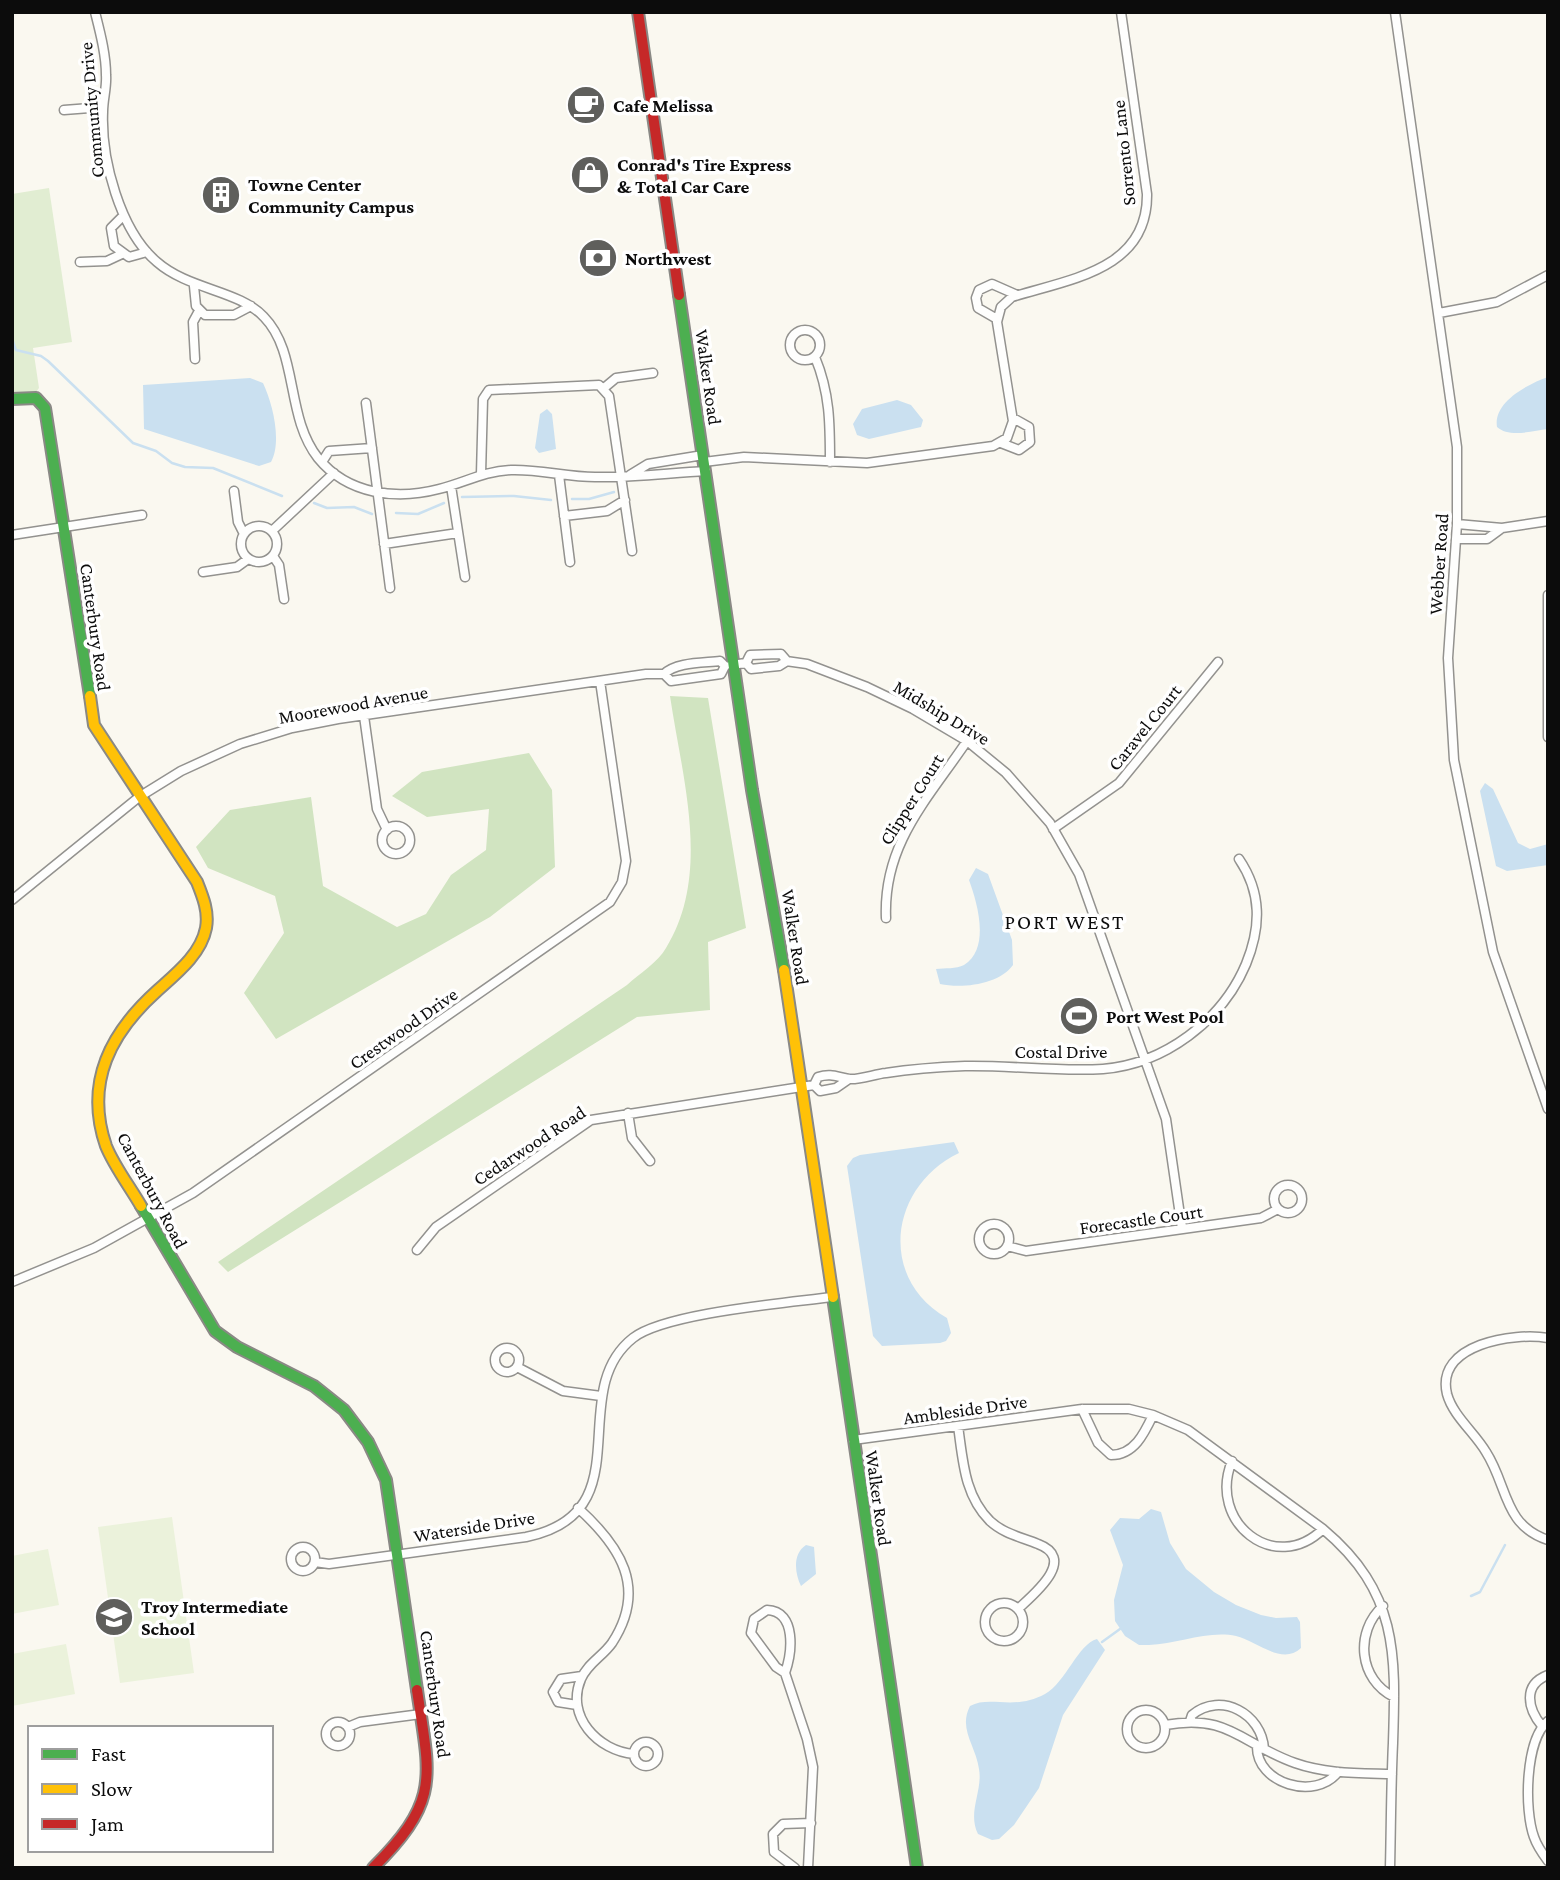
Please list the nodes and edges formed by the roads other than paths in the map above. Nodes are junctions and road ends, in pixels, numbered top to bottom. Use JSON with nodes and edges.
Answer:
{"nodes":[{"id":1,"x":95,"y":12,"type":"edge"},
{"id":2,"x":638,"y":12,"type":"edge"},
{"id":3,"x":1121,"y":12,"type":"edge"},
{"id":4,"x":1395,"y":12,"type":"edge"},
{"id":5,"x":103,"y":107,"type":"junction"},
{"id":6,"x":64,"y":110,"type":"dead end"},
{"id":7,"x":123,"y":216,"type":"junction"},
{"id":8,"x":147,"y":253,"type":"junction"},
{"id":9,"x":122,"y":254,"type":"junction"},
{"id":10,"x":80,"y":262,"type":"dead end"},
{"id":11,"x":1548,"y":275,"type":"edge"},
{"id":12,"x":194,"y":286,"type":"junction"},
{"id":13,"x":1017,"y":295,"type":"junction"},
{"id":14,"x":251,"y":306,"type":"junction"},
{"id":15,"x":199,"y":312,"type":"junction"},
{"id":16,"x":1439,"y":313,"type":"junction"},
{"id":17,"x":997,"y":319,"type":"junction"},
{"id":18,"x":815,"y":357,"type":"dead end"},
{"id":19,"x":195,"y":359,"type":"dead end"},
{"id":20,"x":653,"y":373,"type":"dead end"},
{"id":21,"x":604,"y":388,"type":"junction"},
{"id":22,"x":12,"y":399,"type":"edge"},
{"id":23,"x":366,"y":403,"type":"dead end"},
{"id":24,"x":1013,"y":418,"type":"junction"},
{"id":25,"x":1001,"y":443,"type":"junction"},
{"id":26,"x":372,"y":448,"type":"junction"},
{"id":27,"x":322,"y":462,"type":"junction"},
{"id":28,"x":830,"y":462,"type":"junction"},
{"id":29,"x":704,"y":463,"type":"junction"},
{"id":30,"x":334,"y":473,"type":"junction"},
{"id":31,"x":481,"y":474,"type":"junction"},
{"id":32,"x":559,"y":475,"type":"junction"},
{"id":33,"x":625,"y":475,"type":"junction"},
{"id":34,"x":451,"y":486,"type":"junction"},
{"id":35,"x":234,"y":491,"type":"dead end"},
{"id":36,"x":377,"y":493,"type":"junction"},
{"id":37,"x":625,"y":500,"type":"junction"},
{"id":38,"x":142,"y":516,"type":"dead end"},
{"id":39,"x":564,"y":516,"type":"junction"},
{"id":40,"x":1548,"y":522,"type":"edge"},
{"id":41,"x":1457,"y":524,"type":"junction"},
{"id":42,"x":64,"y":527,"type":"junction"},
{"id":43,"x":1502,"y":528,"type":"junction"},
{"id":44,"x":273,"y":530,"type":"junction"},
{"id":45,"x":458,"y":533,"type":"junction"},
{"id":46,"x":244,"y":534,"type":"junction"},
{"id":47,"x":12,"y":535,"type":"edge"},
{"id":48,"x":1456,"y":539,"type":"junction"},
{"id":49,"x":384,"y":544,"type":"junction"},
{"id":50,"x":632,"y":551,"type":"dead end"},
{"id":51,"x":273,"y":556,"type":"junction"},
{"id":52,"x":248,"y":559,"type":"junction"},
{"id":53,"x":570,"y":562,"type":"dead end"},
{"id":54,"x":203,"y":572,"type":"dead end"},
{"id":55,"x":465,"y":577,"type":"dead end"},
{"id":56,"x":390,"y":588,"type":"dead end"},
{"id":57,"x":1548,"y":595,"type":"edge"},
{"id":58,"x":284,"y":599,"type":"dead end"},
{"id":59,"x":786,"y":661,"type":"junction"},
{"id":60,"x":1218,"y":662,"type":"dead end"},
{"id":61,"x":746,"y":663,"type":"junction"},
{"id":62,"x":729,"y":666,"type":"junction"},
{"id":63,"x":664,"y":674,"type":"junction"},
{"id":64,"x":600,"y":681,"type":"junction"},
{"id":65,"x":363,"y":716,"type":"junction"},
{"id":66,"x":1548,"y":737,"type":"edge"},
{"id":67,"x":967,"y":741,"type":"junction"},
{"id":68,"x":139,"y":797,"type":"junction"},
{"id":69,"x":1054,"y":829,"type":"junction"},
{"id":70,"x":387,"y":830,"type":"dead end"},
{"id":71,"x":1240,"y":859,"type":"dead end"},
{"id":72,"x":12,"y":901,"type":"edge"},
{"id":73,"x":886,"y":918,"type":"dead end"},
{"id":74,"x":1145,"y":1059,"type":"junction"},
{"id":75,"x":849,"y":1079,"type":"junction"},
{"id":76,"x":814,"y":1085,"type":"junction"},
{"id":77,"x":801,"y":1087,"type":"junction"},
{"id":78,"x":1548,"y":1109,"type":"edge"},
{"id":79,"x":628,"y":1113,"type":"junction"},
{"id":80,"x":650,"y":1161,"type":"dead end"},
{"id":81,"x":1278,"y":1209,"type":"dead end"},
{"id":82,"x":148,"y":1220,"type":"junction"},
{"id":83,"x":1182,"y":1229,"type":"junction"},
{"id":84,"x":1007,"y":1246,"type":"dead end"},
{"id":85,"x":417,"y":1250,"type":"dead end"},
{"id":86,"x":12,"y":1282,"type":"edge"},
{"id":87,"x":832,"y":1297,"type":"junction"},
{"id":88,"x":1548,"y":1338,"type":"edge"},
{"id":89,"x":517,"y":1367,"type":"dead end"},
{"id":90,"x":601,"y":1396,"type":"junction"},
{"id":91,"x":1082,"y":1409,"type":"junction"},
{"id":92,"x":1153,"y":1415,"type":"junction"},
{"id":93,"x":958,"y":1426,"type":"junction"},
{"id":94,"x":853,"y":1440,"type":"junction"},
{"id":95,"x":1232,"y":1461,"type":"junction"},
{"id":96,"x":578,"y":1508,"type":"junction"},
{"id":97,"x":1324,"y":1528,"type":"junction"},
{"id":98,"x":1548,"y":1540,"type":"edge"},
{"id":99,"x":399,"y":1554,"type":"junction"},
{"id":100,"x":315,"y":1562,"type":"dead end"},
{"id":101,"x":1383,"y":1606,"type":"junction"},
{"id":102,"x":1018,"y":1609,"type":"junction"},
{"id":103,"x":785,"y":1673,"type":"junction"},
{"id":104,"x":1548,"y":1675,"type":"edge"},
{"id":105,"x":582,"y":1676,"type":"junction"},
{"id":106,"x":1395,"y":1697,"type":"junction"},
{"id":107,"x":578,"y":1705,"type":"junction"},
{"id":108,"x":421,"y":1714,"type":"junction"},
{"id":109,"x":1190,"y":1721,"type":"junction"},
{"id":110,"x":1545,"y":1723,"type":"edge"},
{"id":111,"x":1165,"y":1725,"type":"junction"},
{"id":112,"x":348,"y":1727,"type":"dead end"},
{"id":113,"x":1261,"y":1748,"type":"junction"},
{"id":114,"x":634,"y":1754,"type":"dead end"},
{"id":115,"x":1338,"y":1772,"type":"junction"},
{"id":116,"x":1392,"y":1774,"type":"junction"},
{"id":117,"x":810,"y":1823,"type":"junction"},
{"id":118,"x":1548,"y":1861,"type":"edge"},
{"id":119,"x":373,"y":1868,"type":"edge"},
{"id":120,"x":795,"y":1868,"type":"edge"},
{"id":121,"x":807,"y":1868,"type":"edge"},
{"id":122,"x":917,"y":1868,"type":"edge"},
{"id":123,"x":1390,"y":1868,"type":"edge"}],
"edges":[{"from":1,"to":5,"type":"street","name":"Community Drive"},
{"from":2,"to":29,"type":"street","name":"Walker Road"},
{"from":3,"to":13,"type":"street","name":"Sorrento Lane"},
{"from":4,"to":16,"type":"street","name":"Webber Road"},
{"from":5,"to":6,"type":"street"},
{"from":5,"to":7,"type":"street","name":"Community Drive"},
{"from":7,"to":8,"type":"street","name":"Community Drive"},
{"from":7,"to":9,"type":"street"},
{"from":8,"to":9,"type":"street"},
{"from":8,"to":12,"type":"street","name":"Community Drive"},
{"from":9,"to":10,"type":"street"},
{"from":11,"to":16,"type":"street"},
{"from":12,"to":14,"type":"street","name":"Community Drive"},
{"from":12,"to":15,"type":"street"},
{"from":13,"to":17,"type":"street"},
{"from":13,"to":17,"type":"street"},
{"from":14,"to":15,"type":"street"},
{"from":14,"to":27,"type":"street","name":"Community Drive"},
{"from":15,"to":19,"type":"street"},
{"from":16,"to":41,"type":"street","name":"Webber Road"},
{"from":17,"to":24,"type":"street"},
{"from":18,"to":28,"type":"street"},
{"from":20,"to":21,"type":"street"},
{"from":21,"to":31,"type":"street"},
{"from":21,"to":33,"type":"street"},
{"from":22,"to":42,"type":"street","name":"Canterbury Road"},
{"from":23,"to":26,"type":"street"},
{"from":24,"to":25,"type":"street"},
{"from":24,"to":25,"type":"street"},
{"from":25,"to":28,"type":"street"},
{"from":26,"to":27,"type":"street"},
{"from":26,"to":36,"type":"street"},
{"from":27,"to":30,"type":"street","name":"Community Drive"},
{"from":28,"to":29,"type":"street"},
{"from":29,"to":33,"type":"street","name":"Community Drive"},
{"from":29,"to":33,"type":"street","name":"Community Drive"},
{"from":29,"to":62,"type":"street","name":"Walker Road"},
{"from":30,"to":36,"type":"street","name":"Community Drive"},
{"from":30,"to":44,"type":"street"},
{"from":31,"to":32,"type":"street","name":"Community Drive"},
{"from":31,"to":34,"type":"street","name":"Community Drive"},
{"from":32,"to":33,"type":"street","name":"Community Drive"},
{"from":32,"to":39,"type":"street"},
{"from":33,"to":37,"type":"street"},
{"from":34,"to":36,"type":"street","name":"Community Drive"},
{"from":34,"to":45,"type":"street"},
{"from":35,"to":46,"type":"street"},
{"from":36,"to":49,"type":"street"},
{"from":37,"to":39,"type":"street"},
{"from":37,"to":50,"type":"street"},
{"from":38,"to":42,"type":"street"},
{"from":39,"to":53,"type":"street"},
{"from":40,"to":43,"type":"street"},
{"from":41,"to":43,"type":"street"},
{"from":41,"to":48,"type":"street","name":"Webber Road"},
{"from":42,"to":47,"type":"street"},
{"from":42,"to":68,"type":"street","name":"Canterbury Road"},
{"from":43,"to":48,"type":"street"},
{"from":44,"to":46,"type":"street"},
{"from":44,"to":51,"type":"street"},
{"from":45,"to":49,"type":"street"},
{"from":45,"to":55,"type":"street"},
{"from":46,"to":52,"type":"street"},
{"from":48,"to":78,"type":"street","name":"Webber Road"},
{"from":49,"to":56,"type":"street"},
{"from":51,"to":52,"type":"street"},
{"from":51,"to":58,"type":"street"},
{"from":52,"to":54,"type":"street"},
{"from":57,"to":66,"type":"street"},
{"from":59,"to":61,"type":"street","name":"Midship Drive"},
{"from":59,"to":61,"type":"street","name":"Midship Drive"},
{"from":59,"to":67,"type":"street","name":"Midship Drive"},
{"from":60,"to":69,"type":"street","name":"Caravel Court"},
{"from":61,"to":62,"type":"street","name":"Midship Drive"},
{"from":62,"to":63,"type":"street","name":"Moorewood Avenue"},
{"from":62,"to":63,"type":"street","name":"Moorewood Avenue"},
{"from":62,"to":77,"type":"street","name":"Walker Road"},
{"from":63,"to":64,"type":"street","name":"Moorewood Avenue"},
{"from":64,"to":65,"type":"street","name":"Moorewood Avenue"},
{"from":64,"to":82,"type":"street","name":"Crestwood Drive"},
{"from":65,"to":68,"type":"street","name":"Moorewood Avenue"},
{"from":65,"to":70,"type":"street"},
{"from":67,"to":69,"type":"street","name":"Midship Drive"},
{"from":67,"to":73,"type":"street","name":"Clipper Court"},
{"from":68,"to":72,"type":"street","name":"Moorewood Avenue"},
{"from":68,"to":82,"type":"street","name":"Canterbury Road"},
{"from":69,"to":74,"type":"street","name":"Midship Drive"},
{"from":71,"to":74,"type":"street","name":"Costal Drive"},
{"from":74,"to":75,"type":"street","name":"Costal Drive"},
{"from":74,"to":83,"type":"street","name":"Midship Drive"},
{"from":75,"to":76,"type":"street","name":"Costal Drive"},
{"from":75,"to":76,"type":"street","name":"Costal Drive"},
{"from":76,"to":77,"type":"street","name":"Costal Drive"},
{"from":77,"to":79,"type":"street","name":"Cedarwood Road"},
{"from":77,"to":87,"type":"street","name":"Walker Road"},
{"from":79,"to":80,"type":"street"},
{"from":79,"to":85,"type":"street","name":"Cedarwood Road"},
{"from":81,"to":83,"type":"street","name":"Forecastle Court"},
{"from":82,"to":86,"type":"street","name":"Crestwood Drive"},
{"from":82,"to":99,"type":"street","name":"Canterbury Road"},
{"from":83,"to":84,"type":"street","name":"Forecastle Court"},
{"from":87,"to":90,"type":"street","name":"Waterside Drive"},
{"from":87,"to":94,"type":"street","name":"Walker Road"},
{"from":88,"to":98,"type":"street"},
{"from":89,"to":90,"type":"street"},
{"from":90,"to":96,"type":"street","name":"Waterside Drive"},
{"from":91,"to":92,"type":"street","name":"Ambleside Drive"},
{"from":91,"to":92,"type":"street"},
{"from":91,"to":93,"type":"street","name":"Ambleside Drive"},
{"from":92,"to":95,"type":"street","name":"Ambleside Drive"},
{"from":93,"to":94,"type":"street","name":"Ambleside Drive"},
{"from":93,"to":102,"type":"street"},
{"from":94,"to":122,"type":"street","name":"Walker Road"},
{"from":95,"to":97,"type":"street","name":"Ambleside Drive"},
{"from":95,"to":97,"type":"street"},
{"from":96,"to":99,"type":"street","name":"Waterside Drive"},
{"from":96,"to":105,"type":"street"},
{"from":97,"to":101,"type":"street","name":"Ambleside Drive"},
{"from":99,"to":100,"type":"street","name":"Waterside Drive"},
{"from":99,"to":108,"type":"street","name":"Canterbury Road"},
{"from":101,"to":106,"type":"street","name":"Ambleside Drive"},
{"from":101,"to":106,"type":"street"},
{"from":102,"to":102,"type":"street"},
{"from":103,"to":103,"type":"street"},
{"from":103,"to":117,"type":"street"},
{"from":104,"to":110,"type":"street"},
{"from":105,"to":107,"type":"street"},
{"from":105,"to":107,"type":"street"},
{"from":106,"to":116,"type":"street","name":"Ambleside Drive"},
{"from":107,"to":114,"type":"street"},
{"from":108,"to":112,"type":"street"},
{"from":108,"to":119,"type":"street","name":"Canterbury Road"},
{"from":109,"to":111,"type":"street"},
{"from":109,"to":113,"type":"street"},
{"from":109,"to":113,"type":"street"},
{"from":110,"to":118,"type":"street"},
{"from":111,"to":111,"type":"street"},
{"from":113,"to":115,"type":"street"},
{"from":113,"to":115,"type":"street"},
{"from":115,"to":116,"type":"street"},
{"from":116,"to":123,"type":"street","name":"Ambleside Drive"},
{"from":117,"to":120,"type":"street"},
{"from":117,"to":121,"type":"street"}]}
